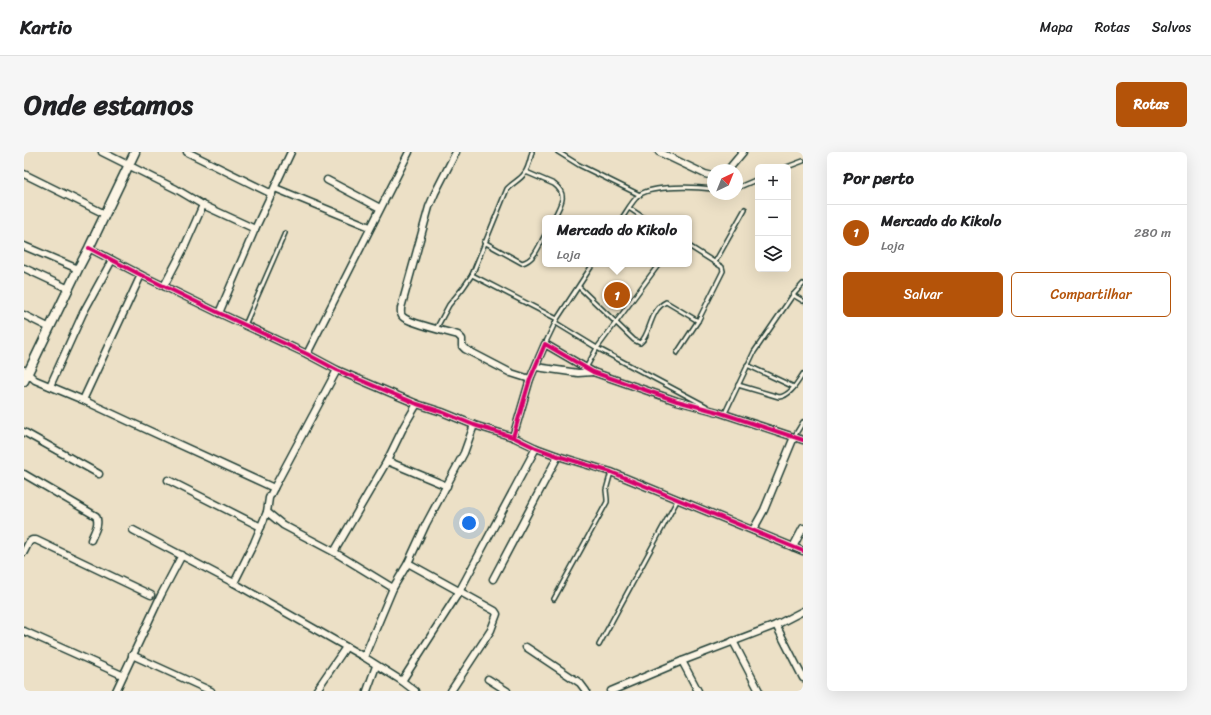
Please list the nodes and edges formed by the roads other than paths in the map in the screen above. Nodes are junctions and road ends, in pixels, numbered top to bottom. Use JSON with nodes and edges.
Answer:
{"nodes":[{"id":1,"x":102,"y":152,"type":"edge"},
{"id":2,"x":135,"y":152,"type":"edge"},
{"id":3,"x":187,"y":152,"type":"edge"},
{"id":4,"x":290,"y":152,"type":"edge"},
{"id":5,"x":409,"y":152,"type":"edge"},
{"id":6,"x":456,"y":152,"type":"edge"},
{"id":7,"x":532,"y":152,"type":"edge"},
{"id":8,"x":558,"y":152,"type":"edge"},
{"id":9,"x":659,"y":152,"type":"edge"},
{"id":10,"x":743,"y":152,"type":"edge"},
{"id":11,"x":803,"y":161,"type":"edge"},
{"id":12,"x":733,"y":164,"type":"edge"},
{"id":13,"x":129,"y":166,"type":"junction"},
{"id":14,"x":791,"y":166,"type":"edge"},
{"id":15,"x":526,"y":172,"type":"junction"},
{"id":16,"x":24,"y":174,"type":"edge"},
{"id":17,"x":707,"y":174,"type":"edge"},
{"id":18,"x":327,"y":180,"type":"dead end"},
{"id":19,"x":755,"y":180,"type":"edge"},
{"id":20,"x":743,"y":185,"type":"edge"},
{"id":21,"x":275,"y":188,"type":"junction"},
{"id":22,"x":707,"y":189,"type":"edge"},
{"id":23,"x":272,"y":194,"type":"junction"},
{"id":24,"x":640,"y":195,"type":"junction"},
{"id":25,"x":203,"y":205,"type":"junction"},
{"id":26,"x":380,"y":208,"type":"junction"},
{"id":27,"x":629,"y":208,"type":"junction"},
{"id":28,"x":744,"y":209,"type":"dead end"},
{"id":29,"x":105,"y":214,"type":"junction"},
{"id":30,"x":556,"y":215,"type":"edge"},
{"id":31,"x":624,"y":215,"type":"edge"},
{"id":32,"x":640,"y":215,"type":"edge"},
{"id":33,"x":370,"y":227,"type":"junction"},
{"id":34,"x":255,"y":229,"type":"junction"},
{"id":35,"x":285,"y":233,"type":"dead end"},
{"id":36,"x":542,"y":240,"type":"edge"},
{"id":37,"x":484,"y":242,"type":"junction"},
{"id":38,"x":24,"y":246,"type":"edge"},
{"id":39,"x":89,"y":248,"type":"junction"},
{"id":40,"x":692,"y":248,"type":"edge"},
{"id":41,"x":112,"y":260,"type":"junction"},
{"id":42,"x":715,"y":262,"type":"junction"},
{"id":43,"x":591,"y":267,"type":"edge"},
{"id":44,"x":657,"y":267,"type":"edge"},
{"id":45,"x":24,"y":268,"type":"edge"},
{"id":46,"x":78,"y":269,"type":"junction"},
{"id":47,"x":142,"y":275,"type":"junction"},
{"id":48,"x":472,"y":275,"type":"junction"},
{"id":49,"x":803,"y":284,"type":"edge"},
{"id":50,"x":164,"y":286,"type":"junction"},
{"id":51,"x":579,"y":287,"type":"junction"},
{"id":52,"x":69,"y":289,"type":"junction"},
{"id":53,"x":792,"y":295,"type":"junction"},
{"id":54,"x":803,"y":301,"type":"edge"},
{"id":55,"x":219,"y":313,"type":"junction"},
{"id":56,"x":24,"y":315,"type":"edge"},
{"id":57,"x":556,"y":321,"type":"junction"},
{"id":58,"x":698,"y":321,"type":"junction"},
{"id":59,"x":615,"y":322,"type":"junction"},
{"id":60,"x":245,"y":325,"type":"junction"},
{"id":61,"x":50,"y":328,"type":"junction"},
{"id":62,"x":436,"y":329,"type":"junction"},
{"id":63,"x":545,"y":344,"type":"junction"},
{"id":64,"x":596,"y":348,"type":"junction"},
{"id":65,"x":677,"y":353,"type":"dead end"},
{"id":66,"x":307,"y":354,"type":"junction"},
{"id":67,"x":747,"y":366,"type":"junction"},
{"id":68,"x":536,"y":367,"type":"junction"},
{"id":69,"x":586,"y":368,"type":"junction"},
{"id":70,"x":337,"y":370,"type":"junction"},
{"id":71,"x":593,"y":372,"type":"junction"},
{"id":72,"x":803,"y":374,"type":"edge"},
{"id":73,"x":25,"y":375,"type":"edge"},
{"id":74,"x":530,"y":379,"type":"junction"},
{"id":75,"x":738,"y":385,"type":"junction"},
{"id":76,"x":50,"y":386,"type":"junction"},
{"id":77,"x":794,"y":387,"type":"junction"},
{"id":78,"x":83,"y":400,"type":"junction"},
{"id":79,"x":417,"y":404,"type":"junction"},
{"id":80,"x":714,"y":411,"type":"junction"},
{"id":81,"x":724,"y":414,"type":"junction"},
{"id":82,"x":803,"y":422,"type":"edge"},
{"id":83,"x":474,"y":425,"type":"junction"},
{"id":84,"x":24,"y":432,"type":"edge"},
{"id":85,"x":512,"y":437,"type":"junction"},
{"id":86,"x":794,"y":437,"type":"junction"},
{"id":87,"x":803,"y":440,"type":"edge"},
{"id":88,"x":536,"y":448,"type":"junction"},
{"id":89,"x":558,"y":456,"type":"junction"},
{"id":90,"x":387,"y":462,"type":"junction"},
{"id":91,"x":612,"y":472,"type":"junction"},
{"id":92,"x":24,"y":474,"type":"edge"},
{"id":93,"x":99,"y":474,"type":"dead end"},
{"id":94,"x":168,"y":480,"type":"dead end"},
{"id":95,"x":447,"y":486,"type":"junction"},
{"id":96,"x":274,"y":488,"type":"junction"},
{"id":97,"x":678,"y":499,"type":"junction"},
{"id":98,"x":267,"y":512,"type":"junction"},
{"id":99,"x":261,"y":527,"type":"junction"},
{"id":100,"x":803,"y":528,"type":"edge"},
{"id":101,"x":133,"y":530,"type":"dead end"},
{"id":102,"x":753,"y":530,"type":"junction"},
{"id":103,"x":91,"y":540,"type":"dead end"},
{"id":104,"x":793,"y":547,"type":"junction"},
{"id":105,"x":803,"y":551,"type":"edge"},
{"id":106,"x":24,"y":552,"type":"edge"},
{"id":107,"x":334,"y":552,"type":"junction"},
{"id":108,"x":182,"y":555,"type":"junction"},
{"id":109,"x":408,"y":563,"type":"junction"},
{"id":110,"x":493,"y":579,"type":"dead end"},
{"id":111,"x":234,"y":583,"type":"junction"},
{"id":112,"x":394,"y":588,"type":"junction"},
{"id":113,"x":460,"y":592,"type":"junction"},
{"id":114,"x":151,"y":595,"type":"dead end"},
{"id":115,"x":554,"y":599,"type":"dead end"},
{"id":116,"x":802,"y":613,"type":"edge"},
{"id":117,"x":776,"y":625,"type":"junction"},
{"id":118,"x":24,"y":631,"type":"edge"},
{"id":119,"x":733,"y":641,"type":"junction"},
{"id":120,"x":599,"y":645,"type":"dead end"},
{"id":121,"x":346,"y":647,"type":"junction"},
{"id":122,"x":526,"y":647,"type":"dead end"},
{"id":123,"x":132,"y":655,"type":"junction"},
{"id":124,"x":364,"y":657,"type":"junction"},
{"id":125,"x":682,"y":661,"type":"junction"},
{"id":126,"x":376,"y":666,"type":"junction"},
{"id":127,"x":122,"y":675,"type":"junction"},
{"id":128,"x":803,"y":678,"type":"edge"},
{"id":129,"x":488,"y":679,"type":"dead end"},
{"id":130,"x":402,"y":681,"type":"junction"},
{"id":131,"x":628,"y":685,"type":"junction"},
{"id":132,"x":116,"y":691,"type":"edge"},
{"id":133,"x":211,"y":691,"type":"edge"},
{"id":134,"x":316,"y":691,"type":"edge"},
{"id":135,"x":367,"y":691,"type":"edge"},
{"id":136,"x":415,"y":691,"type":"edge"},
{"id":137,"x":450,"y":691,"type":"edge"},
{"id":138,"x":507,"y":691,"type":"edge"},
{"id":139,"x":586,"y":691,"type":"edge"},
{"id":140,"x":611,"y":691,"type":"edge"},
{"id":141,"x":632,"y":691,"type":"edge"},
{"id":142,"x":698,"y":691,"type":"edge"},
{"id":143,"x":759,"y":691,"type":"edge"}],
"edges":[{"from":1,"to":13,"type":"street"},
{"from":2,"to":13,"type":"street"},
{"from":3,"to":23,"type":"street"},
{"from":4,"to":21,"type":"street"},
{"from":5,"to":26,"type":"street"},
{"from":6,"to":62,"type":"street"},
{"from":7,"to":15,"type":"lane"},
{"from":8,"to":24,"type":"lane"},
{"from":9,"to":17,"type":"street"},
{"from":10,"to":12,"type":"street"},
{"from":11,"to":14,"type":"lane"},
{"from":13,"to":25,"type":"street"},
{"from":13,"to":29,"type":"street"},
{"from":15,"to":30,"type":"lane"},
{"from":15,"to":37,"type":"lane"},
{"from":16,"to":29,"type":"street"},
{"from":18,"to":26,"type":"street"},
{"from":19,"to":20,"type":"lane"},
{"from":21,"to":23,"type":"street"},
{"from":21,"to":33,"type":"street"},
{"from":22,"to":24,"type":"lane"},
{"from":23,"to":34,"type":"street"},
{"from":24,"to":27,"type":"lane"},
{"from":25,"to":34,"type":"street"},
{"from":25,"to":50,"type":"street"},
{"from":26,"to":33,"type":"street"},
{"from":27,"to":31,"type":"lane"},
{"from":27,"to":32,"type":"lane"},
{"from":28,"to":42,"type":"lane"},
{"from":29,"to":39,"type":"street"},
{"from":33,"to":66,"type":"street"},
{"from":34,"to":55,"type":"street"},
{"from":35,"to":60,"type":"lane"},
{"from":36,"to":37,"type":"lane"},
{"from":37,"to":48,"type":"lane"},
{"from":38,"to":46,"type":"street"},
{"from":39,"to":41,"type":"street"},
{"from":39,"to":46,"type":"street"},
{"from":40,"to":42,"type":"lane"},
{"from":41,"to":47,"type":"street"},
{"from":41,"to":76,"type":"street"},
{"from":42,"to":58,"type":"lane"},
{"from":43,"to":51,"type":"lane"},
{"from":44,"to":59,"type":"lane"},
{"from":45,"to":52,"type":"street"},
{"from":46,"to":52,"type":"street"},
{"from":47,"to":50,"type":"street"},
{"from":47,"to":78,"type":"street"},
{"from":48,"to":57,"type":"lane"},
{"from":48,"to":62,"type":"lane"},
{"from":49,"to":53,"type":"lane"},
{"from":50,"to":55,"type":"street"},
{"from":51,"to":57,"type":"lane"},
{"from":51,"to":59,"type":"lane"},
{"from":52,"to":61,"type":"street"},
{"from":53,"to":54,"type":"lane"},
{"from":53,"to":67,"type":"lane"},
{"from":55,"to":60,"type":"street"},
{"from":56,"to":61,"type":"street"},
{"from":57,"to":63,"type":"lane"},
{"from":57,"to":64,"type":"lane"},
{"from":58,"to":59,"type":"lane"},
{"from":58,"to":65,"type":"lane"},
{"from":59,"to":64,"type":"lane"},
{"from":60,"to":66,"type":"street"},
{"from":61,"to":73,"type":"street"},
{"from":62,"to":74,"type":"street"},
{"from":63,"to":68,"type":"street"},
{"from":63,"to":69,"type":"street"},
{"from":64,"to":69,"type":"lane"},
{"from":64,"to":80,"type":"lane"},
{"from":66,"to":70,"type":"street"},
{"from":67,"to":75,"type":"lane"},
{"from":67,"to":77,"type":"lane"},
{"from":68,"to":71,"type":"street"},
{"from":68,"to":74,"type":"street"},
{"from":69,"to":71,"type":"street"},
{"from":70,"to":79,"type":"street"},
{"from":70,"to":96,"type":"street"},
{"from":71,"to":80,"type":"street"},
{"from":72,"to":77,"type":"lane"},
{"from":73,"to":76,"type":"street"},
{"from":74,"to":85,"type":"street"},
{"from":75,"to":77,"type":"lane"},
{"from":75,"to":81,"type":"lane"},
{"from":76,"to":78,"type":"street"},
{"from":78,"to":96,"type":"street"},
{"from":79,"to":83,"type":"street"},
{"from":79,"to":90,"type":"street"},
{"from":80,"to":81,"type":"street"},
{"from":81,"to":86,"type":"street"},
{"from":82,"to":86,"type":"lane"},
{"from":83,"to":85,"type":"street"},
{"from":83,"to":95,"type":"street"},
{"from":84,"to":93,"type":"street"},
{"from":85,"to":88,"type":"street"},
{"from":86,"to":87,"type":"street"},
{"from":86,"to":102,"type":"street"},
{"from":88,"to":89,"type":"street"},
{"from":88,"to":113,"type":"street"},
{"from":89,"to":91,"type":"street"},
{"from":89,"to":110,"type":"street"},
{"from":90,"to":95,"type":"street"},
{"from":90,"to":107,"type":"street"},
{"from":91,"to":97,"type":"street"},
{"from":91,"to":115,"type":"lane"},
{"from":92,"to":103,"type":"street"},
{"from":94,"to":99,"type":"street"},
{"from":95,"to":109,"type":"street"},
{"from":96,"to":98,"type":"street"},
{"from":97,"to":102,"type":"street"},
{"from":97,"to":120,"type":"lane"},
{"from":98,"to":99,"type":"street"},
{"from":98,"to":107,"type":"street"},
{"from":99,"to":111,"type":"street"},
{"from":100,"to":104,"type":"street"},
{"from":101,"to":108,"type":"street"},
{"from":102,"to":104,"type":"street"},
{"from":104,"to":105,"type":"street"},
{"from":106,"to":114,"type":"street"},
{"from":107,"to":112,"type":"street"},
{"from":108,"to":111,"type":"street"},
{"from":108,"to":123,"type":"street"},
{"from":109,"to":112,"type":"street"},
{"from":109,"to":113,"type":"street"},
{"from":111,"to":121,"type":"street"},
{"from":112,"to":124,"type":"street"},
{"from":113,"to":130,"type":"street"},
{"from":113,"to":137,"type":"street"},
{"from":116,"to":117,"type":"street"},
{"from":117,"to":119,"type":"street"},
{"from":117,"to":128,"type":"street"},
{"from":118,"to":127,"type":"street"},
{"from":119,"to":125,"type":"street"},
{"from":119,"to":143,"type":"street"},
{"from":121,"to":124,"type":"street"},
{"from":121,"to":134,"type":"street"},
{"from":122,"to":139,"type":"street"},
{"from":123,"to":127,"type":"street"},
{"from":123,"to":133,"type":"street"},
{"from":124,"to":126,"type":"street"},
{"from":125,"to":131,"type":"street"},
{"from":125,"to":142,"type":"street"},
{"from":126,"to":130,"type":"street"},
{"from":126,"to":135,"type":"street"},
{"from":127,"to":132,"type":"street"},
{"from":129,"to":138,"type":"street"},
{"from":130,"to":136,"type":"street"},
{"from":131,"to":140,"type":"street"},
{"from":131,"to":141,"type":"street"}]}
